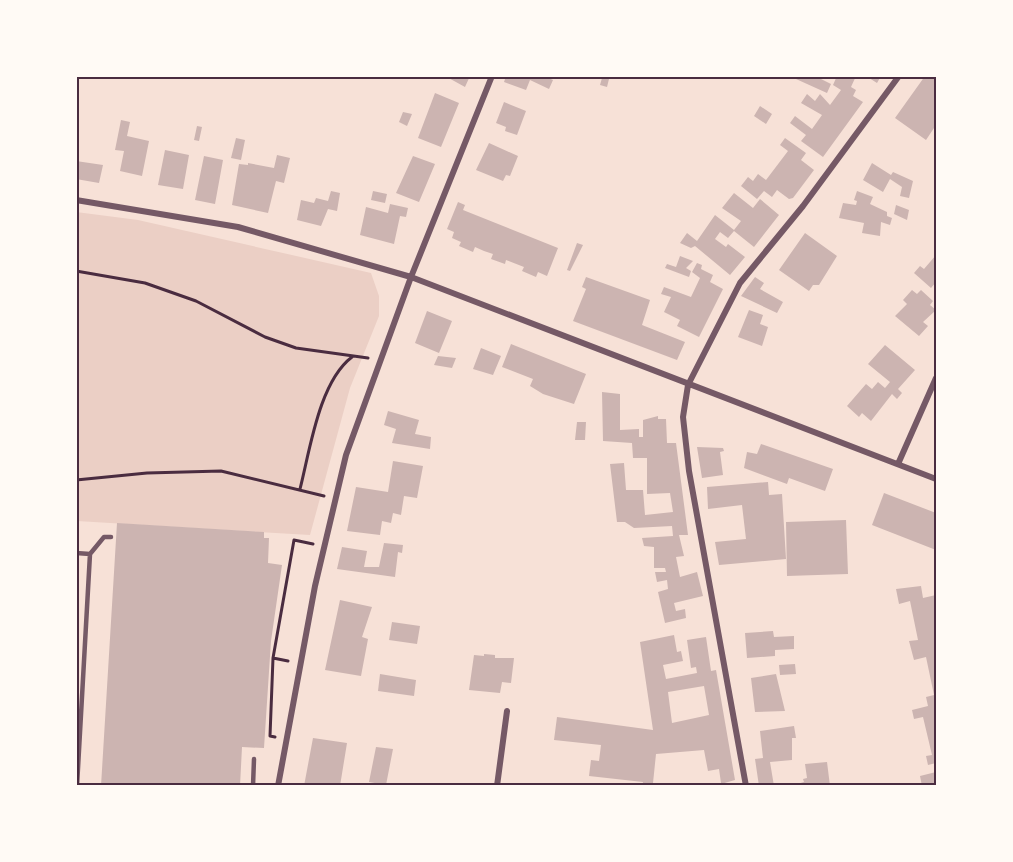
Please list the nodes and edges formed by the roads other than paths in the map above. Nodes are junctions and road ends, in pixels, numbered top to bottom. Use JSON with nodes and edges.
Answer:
{"nodes":[{"id":1,"x":492,"y":76,"type":"edge"},
{"id":2,"x":899,"y":76,"type":"edge"},
{"id":3,"x":76,"y":200,"type":"edge"},
{"id":4,"x":411,"y":277,"type":"junction"},
{"id":5,"x":936,"y":378,"type":"edge"},
{"id":6,"x":688,"y":385,"type":"junction"},
{"id":7,"x":898,"y":465,"type":"junction"},
{"id":8,"x":936,"y":479,"type":"edge"},
{"id":9,"x":111,"y":537,"type":"dead end"},
{"id":10,"x":76,"y":553,"type":"edge"},
{"id":11,"x":90,"y":554,"type":"junction"},
{"id":12,"x":507,"y":711,"type":"dead end"},
{"id":13,"x":254,"y":759,"type":"dead end"},
{"id":14,"x":77,"y":786,"type":"edge"},
{"id":15,"x":253,"y":786,"type":"edge"},
{"id":16,"x":278,"y":786,"type":"edge"},
{"id":17,"x":496,"y":786,"type":"edge"},
{"id":18,"x":746,"y":786,"type":"edge"}],
"edges":[{"from":1,"to":4,"type":"street"},
{"from":2,"to":6,"type":"street"},
{"from":3,"to":4,"type":"street"},
{"from":4,"to":6,"type":"street"},
{"from":4,"to":16,"type":"street"},
{"from":5,"to":7,"type":"street"},
{"from":6,"to":7,"type":"street"},
{"from":6,"to":18,"type":"street"},
{"from":7,"to":8,"type":"street"},
{"from":9,"to":11,"type":"lane"},
{"from":10,"to":11,"type":"lane"},
{"from":11,"to":14,"type":"lane"},
{"from":12,"to":17,"type":"street"},
{"from":13,"to":15,"type":"lane"}]}
